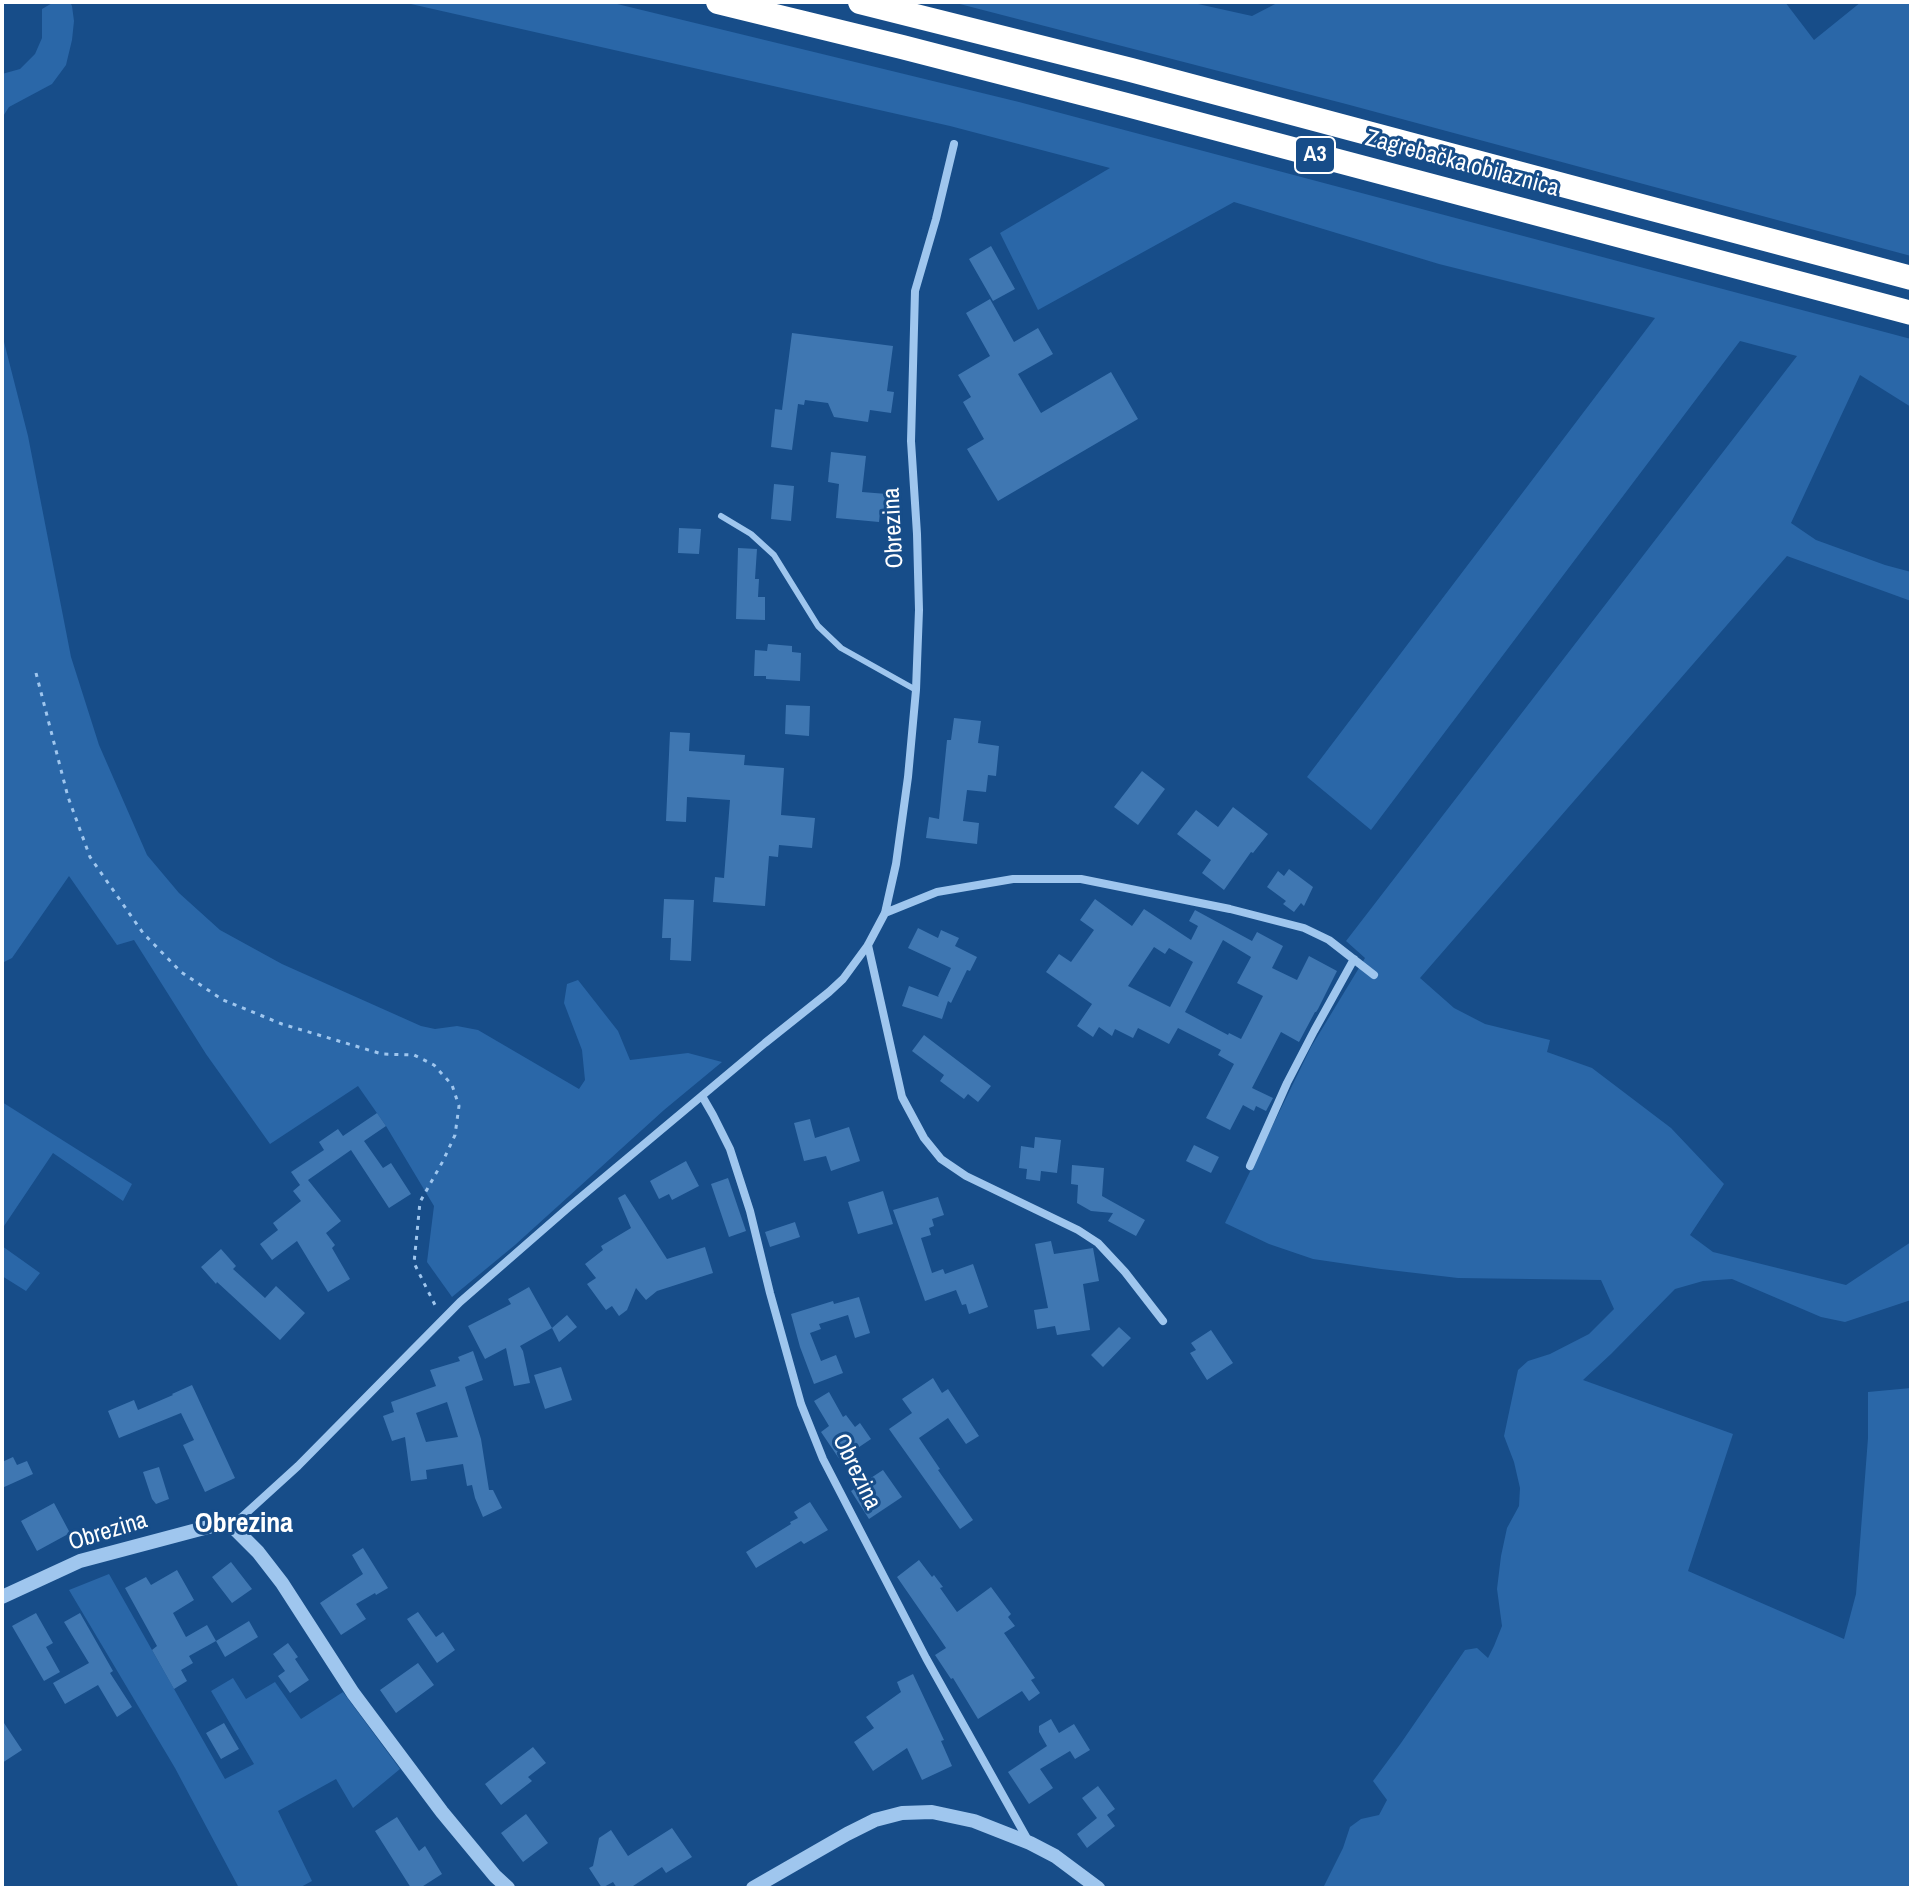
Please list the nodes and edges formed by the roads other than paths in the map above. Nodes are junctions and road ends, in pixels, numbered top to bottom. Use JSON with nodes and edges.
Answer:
{"nodes":[{"id":1,"x":718,"y":2,"type":"edge"},
{"id":2,"x":860,"y":2,"type":"edge"},
{"id":3,"x":954,"y":144,"type":"dead end"},
{"id":4,"x":1911,"y":278,"type":"edge"},
{"id":5,"x":1911,"y":313,"type":"edge"},
{"id":6,"x":721,"y":516,"type":"dead end"},
{"id":7,"x":916,"y":690,"type":"junction"},
{"id":8,"x":885,"y":913,"type":"junction"},
{"id":9,"x":868,"y":945,"type":"junction"},
{"id":10,"x":1354,"y":959,"type":"junction"},
{"id":11,"x":1374,"y":975,"type":"dead end"},
{"id":12,"x":702,"y":1096,"type":"junction"},
{"id":13,"x":1250,"y":1166,"type":"dead end"},
{"id":14,"x":1163,"y":1321,"type":"dead end"},
{"id":15,"x":232,"y":1526,"type":"junction"},
{"id":16,"x":2,"y":1597,"type":"edge"},
{"id":17,"x":1030,"y":1843,"type":"junction"},
{"id":18,"x":508,"y":1888,"type":"edge"},
{"id":19,"x":753,"y":1888,"type":"edge"},
{"id":20,"x":1098,"y":1888,"type":"edge"}],
"edges":[{"from":1,"to":5,"type":"highway","name":"Zagrebačka obilaznica","number":"A3"},
{"from":2,"to":4,"type":"highway","name":"Zagrebačka obilaznica","number":"A3"},
{"from":3,"to":7,"type":"street","name":"Obrezina"},
{"from":6,"to":7,"type":"lane"},
{"from":7,"to":8,"type":"street","name":"Obrezina"},
{"from":8,"to":9,"type":"street","name":"Obrezina"},
{"from":8,"to":10,"type":"street"},
{"from":9,"to":12,"type":"street","name":"Obrezina"},
{"from":9,"to":14,"type":"street"},
{"from":10,"to":11,"type":"street"},
{"from":10,"to":13,"type":"street"},
{"from":12,"to":15,"type":"street","name":"Obrezina"},
{"from":12,"to":17,"type":"street","name":"Obrezina"},
{"from":15,"to":16,"type":"street","name":"Obrezina"},
{"from":15,"to":18,"type":"street"},
{"from":17,"to":19,"type":"street"},
{"from":17,"to":20,"type":"street"}]}
